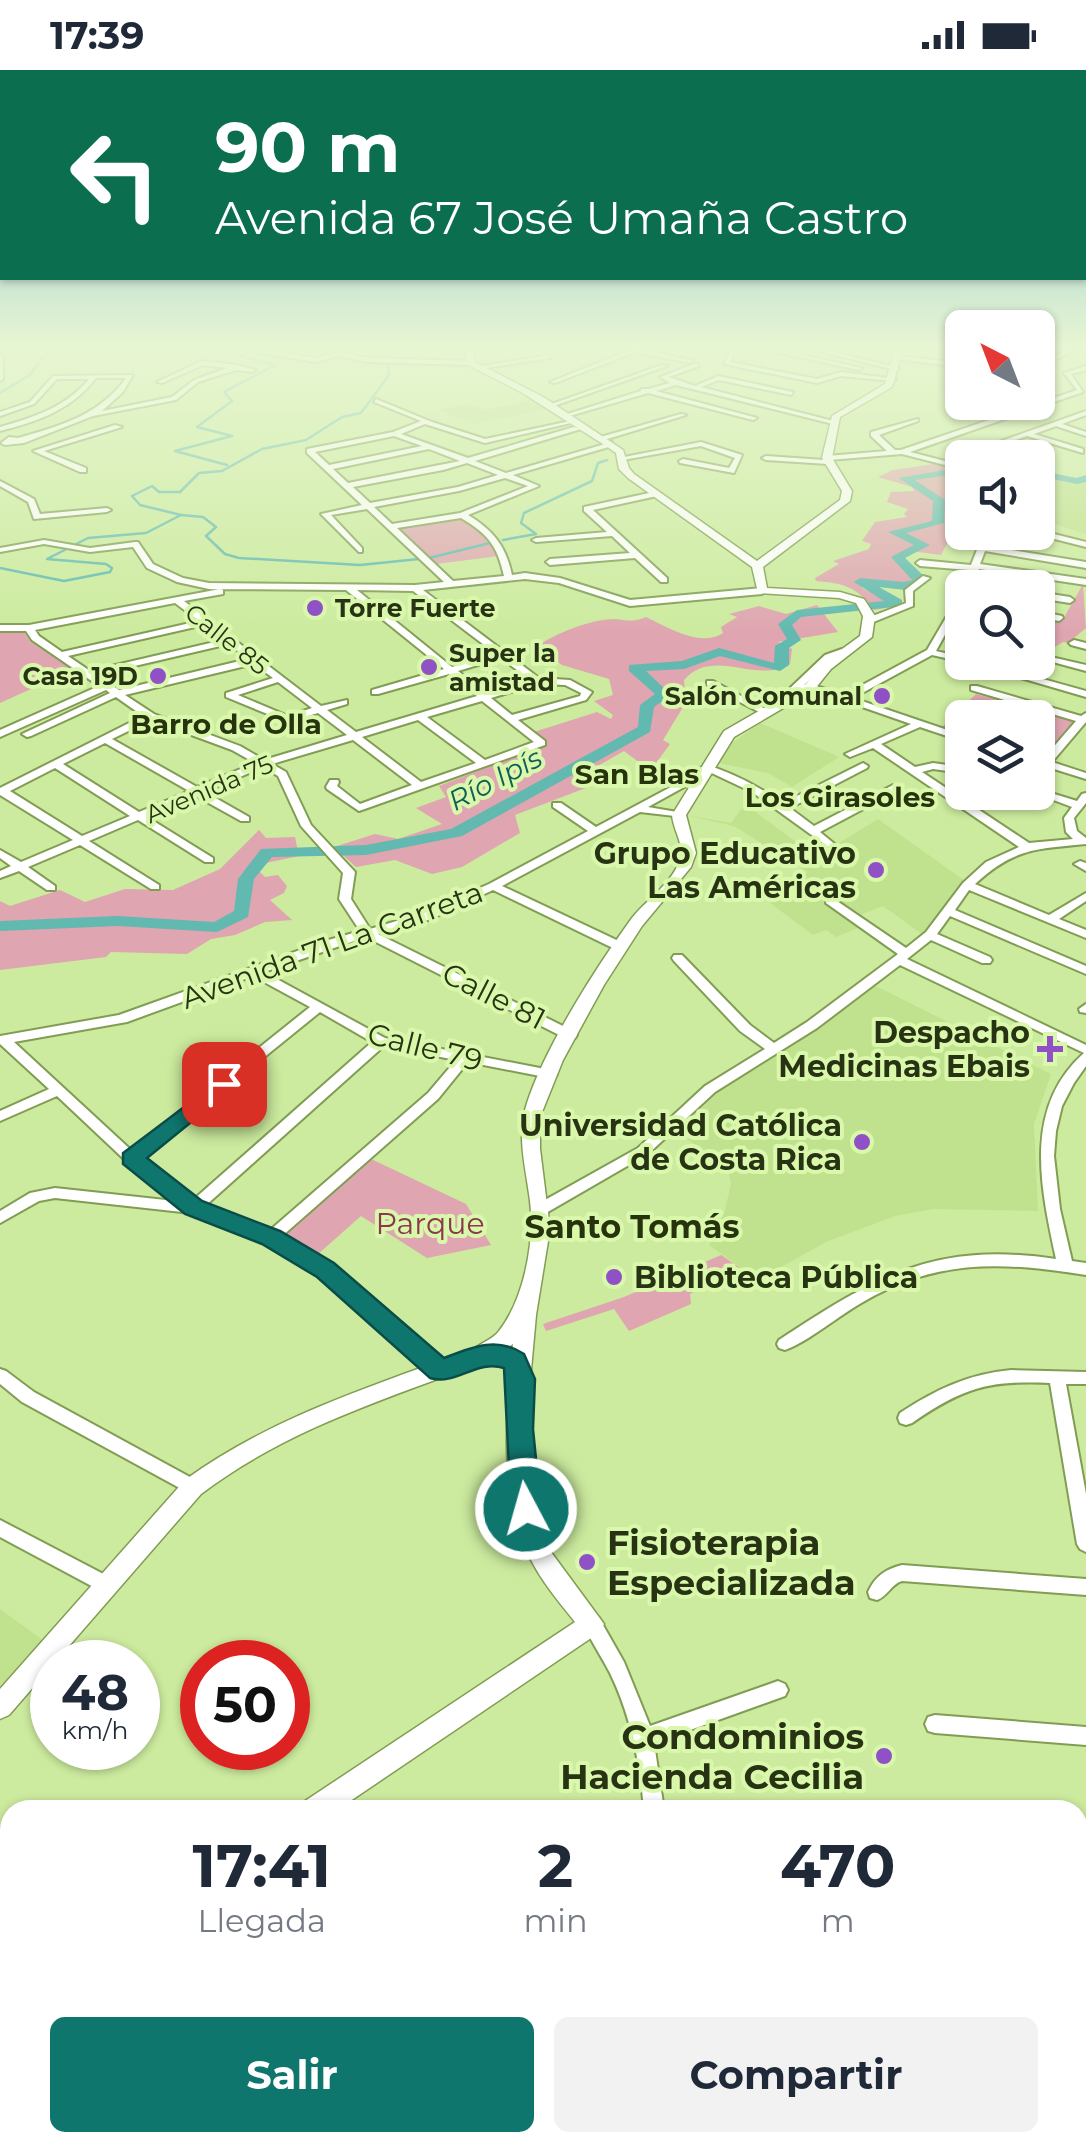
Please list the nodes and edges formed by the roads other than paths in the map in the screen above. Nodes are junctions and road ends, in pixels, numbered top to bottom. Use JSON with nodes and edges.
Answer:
{"nodes":[{"id":1,"x":18,"y":442,"type":"edge"},
{"id":2,"x":69,"y":442,"type":"edge"},
{"id":3,"x":354,"y":442,"type":"edge"},
{"id":4,"x":417,"y":442,"type":"edge"},
{"id":5,"x":517,"y":442,"type":"edge"},
{"id":6,"x":602,"y":442,"type":"edge"},
{"id":7,"x":606,"y":442,"type":"edge"},
{"id":8,"x":831,"y":442,"type":"edge"},
{"id":9,"x":885,"y":442,"type":"edge"},
{"id":10,"x":927,"y":442,"type":"edge"},
{"id":11,"x":1004,"y":442,"type":"edge"},
{"id":12,"x":1052,"y":442,"type":"edge"},
{"id":13,"x":430,"y":447,"type":"junction"},
{"id":14,"x":1080,"y":451,"type":"dead end"},
{"id":15,"x":38,"y":452,"type":"junction"},
{"id":16,"x":898,"y":452,"type":"junction"},
{"id":17,"x":623,"y":458,"type":"junction"},
{"id":18,"x":766,"y":458,"type":"dead end"},
{"id":19,"x":828,"y":460,"type":"junction"},
{"id":20,"x":467,"y":461,"type":"junction"},
{"id":21,"x":683,"y":461,"type":"dead end"},
{"id":22,"x":327,"y":468,"type":"junction"},
{"id":23,"x":83,"y":470,"type":"dead end"},
{"id":24,"x":506,"y":475,"type":"junction"},
{"id":25,"x":0,"y":483,"type":"edge"},
{"id":26,"x":346,"y":486,"type":"junction"},
{"id":27,"x":653,"y":496,"type":"junction"},
{"id":28,"x":367,"y":505,"type":"junction"},
{"id":29,"x":107,"y":510,"type":"dead end"},
{"id":30,"x":462,"y":515,"type":"junction"},
{"id":31,"x":391,"y":527,"type":"junction"},
{"id":32,"x":612,"y":534,"type":"junction"},
{"id":33,"x":1055,"y":538,"type":"edge"},
{"id":34,"x":536,"y":540,"type":"dead end"},
{"id":35,"x":1086,"y":548,"type":"edge"},
{"id":36,"x":0,"y":550,"type":"edge"},
{"id":37,"x":359,"y":550,"type":"dead end"},
{"id":38,"x":981,"y":550,"type":"edge"},
{"id":39,"x":994,"y":550,"type":"edge"},
{"id":40,"x":638,"y":555,"type":"junction"},
{"id":41,"x":756,"y":561,"type":"junction"},
{"id":42,"x":550,"y":562,"type":"dead end"},
{"id":43,"x":920,"y":563,"type":"dead end"},
{"id":44,"x":1082,"y":564,"type":"edge"},
{"id":45,"x":976,"y":567,"type":"junction"},
{"id":46,"x":975,"y":570,"type":"edge"},
{"id":47,"x":508,"y":576,"type":"junction"},
{"id":48,"x":926,"y":578,"type":"dead end"},
{"id":49,"x":664,"y":580,"type":"dead end"},
{"id":50,"x":1086,"y":582,"type":"edge"},
{"id":51,"x":451,"y":584,"type":"junction"},
{"id":52,"x":245,"y":586,"type":"junction"},
{"id":53,"x":348,"y":588,"type":"junction"},
{"id":54,"x":416,"y":588,"type":"junction"},
{"id":55,"x":762,"y":591,"type":"junction"},
{"id":56,"x":1055,"y":598,"type":"edge"},
{"id":57,"x":176,"y":600,"type":"junction"},
{"id":58,"x":1070,"y":600,"type":"dead end"},
{"id":59,"x":868,"y":614,"type":"junction"},
{"id":60,"x":1055,"y":617,"type":"edge"},
{"id":61,"x":1059,"y":618,"type":"dead end"},
{"id":62,"x":202,"y":622,"type":"junction"},
{"id":63,"x":0,"y":628,"type":"edge"},
{"id":64,"x":29,"y":628,"type":"junction"},
{"id":65,"x":945,"y":629,"type":"edge"},
{"id":66,"x":226,"y":642,"type":"junction"},
{"id":67,"x":842,"y":652,"type":"junction"},
{"id":68,"x":931,"y":652,"type":"junction"},
{"id":69,"x":62,"y":655,"type":"junction"},
{"id":70,"x":503,"y":655,"type":"junction"},
{"id":71,"x":945,"y":656,"type":"edge"},
{"id":72,"x":1055,"y":660,"type":"edge"},
{"id":73,"x":253,"y":662,"type":"junction"},
{"id":74,"x":1086,"y":668,"type":"edge"},
{"id":75,"x":452,"y":670,"type":"junction"},
{"id":76,"x":89,"y":674,"type":"junction"},
{"id":77,"x":279,"y":679,"type":"junction"},
{"id":78,"x":1036,"y":680,"type":"edge"},
{"id":79,"x":538,"y":681,"type":"junction"},
{"id":80,"x":710,"y":683,"type":"dead end"},
{"id":81,"x":810,"y":687,"type":"junction"},
{"id":82,"x":974,"y":688,"type":"dead end"},
{"id":83,"x":111,"y":691,"type":"junction"},
{"id":84,"x":376,"y":692,"type":"dead end"},
{"id":85,"x":1086,"y":694,"type":"edge"},
{"id":86,"x":484,"y":696,"type":"junction"},
{"id":87,"x":846,"y":699,"type":"junction"},
{"id":88,"x":788,"y":700,"type":"junction"},
{"id":89,"x":344,"y":702,"type":"dead end"},
{"id":90,"x":318,"y":710,"type":"junction"},
{"id":91,"x":766,"y":712,"type":"junction"},
{"id":92,"x":150,"y":716,"type":"junction"},
{"id":93,"x":419,"y":716,"type":"junction"},
{"id":94,"x":513,"y":718,"type":"junction"},
{"id":95,"x":1084,"y":718,"type":"edge"},
{"id":96,"x":918,"y":725,"type":"junction"},
{"id":97,"x":945,"y":733,"type":"edge"},
{"id":98,"x":0,"y":734,"type":"edge"},
{"id":99,"x":27,"y":734,"type":"dead end"},
{"id":100,"x":356,"y":736,"type":"junction"},
{"id":101,"x":105,"y":739,"type":"junction"},
{"id":102,"x":875,"y":745,"type":"junction"},
{"id":103,"x":1055,"y":748,"type":"edge"},
{"id":104,"x":850,"y":754,"type":"dead end"},
{"id":105,"x":55,"y":764,"type":"junction"},
{"id":106,"x":264,"y":764,"type":"junction"},
{"id":107,"x":484,"y":764,"type":"junction"},
{"id":108,"x":862,"y":766,"type":"dead end"},
{"id":109,"x":1055,"y":766,"type":"edge"},
{"id":110,"x":945,"y":768,"type":"edge"},
{"id":111,"x":913,"y":771,"type":"junction"},
{"id":112,"x":704,"y":772,"type":"junction"},
{"id":113,"x":1086,"y":776,"type":"edge"},
{"id":114,"x":334,"y":782,"type":"dead end"},
{"id":115,"x":421,"y":787,"type":"junction"},
{"id":116,"x":896,"y":788,"type":"dead end"},
{"id":117,"x":1,"y":791,"type":"edge"},
{"id":118,"x":199,"y":792,"type":"junction"},
{"id":119,"x":1055,"y":796,"type":"edge"},
{"id":120,"x":1082,"y":801,"type":"edge"},
{"id":121,"x":557,"y":805,"type":"dead end"},
{"id":122,"x":783,"y":808,"type":"junction"},
{"id":123,"x":638,"y":812,"type":"junction"},
{"id":124,"x":679,"y":815,"type":"junction"},
{"id":125,"x":143,"y":816,"type":"junction"},
{"id":126,"x":245,"y":818,"type":"dead end"},
{"id":127,"x":813,"y":831,"type":"junction"},
{"id":128,"x":597,"y":832,"type":"junction"},
{"id":129,"x":1084,"y":841,"type":"edge"},
{"id":130,"x":84,"y":842,"type":"junction"},
{"id":131,"x":322,"y":842,"type":"joint"},
{"id":132,"x":830,"y":846,"type":"dead end"},
{"id":133,"x":1027,"y":847,"type":"junction"},
{"id":134,"x":0,"y":854,"type":"edge"},
{"id":135,"x":209,"y":860,"type":"dead end"},
{"id":136,"x":21,"y":868,"type":"junction"},
{"id":137,"x":0,"y":875,"type":"edge"},
{"id":138,"x":967,"y":885,"type":"junction"},
{"id":139,"x":493,"y":886,"type":"junction"},
{"id":140,"x":154,"y":887,"type":"dead end"},
{"id":141,"x":51,"y":888,"type":"dead end"},
{"id":142,"x":1086,"y":896,"type":"edge"},
{"id":143,"x":830,"y":900,"type":"dead end"},
{"id":144,"x":946,"y":911,"type":"junction"},
{"id":145,"x":1052,"y":918,"type":"junction"},
{"id":146,"x":367,"y":932,"type":"junction"},
{"id":147,"x":1086,"y":934,"type":"edge"},
{"id":148,"x":930,"y":935,"type":"junction"},
{"id":149,"x":622,"y":947,"type":"junction"},
{"id":150,"x":903,"y":957,"type":"junction"},
{"id":151,"x":678,"y":958,"type":"dead end"},
{"id":152,"x":986,"y":960,"type":"dead end"},
{"id":153,"x":1086,"y":970,"type":"edge"},
{"id":154,"x":254,"y":971,"type":"junction"},
{"id":155,"x":316,"y":1009,"type":"junction"},
{"id":156,"x":570,"y":1035,"type":"junction"},
{"id":157,"x":2,"y":1040,"type":"edge"},
{"id":158,"x":380,"y":1042,"type":"junction"},
{"id":159,"x":773,"y":1048,"type":"junction"},
{"id":160,"x":1086,"y":1053,"type":"edge"},
{"id":161,"x":463,"y":1060,"type":"junction"},
{"id":162,"x":550,"y":1074,"type":"junction"},
{"id":163,"x":58,"y":1090,"type":"junction"},
{"id":164,"x":0,"y":1116,"type":"edge"},
{"id":165,"x":132,"y":1158,"type":"junction"},
{"id":166,"x":193,"y":1208,"type":"junction"},
{"id":167,"x":541,"y":1209,"type":"junction"},
{"id":168,"x":0,"y":1218,"type":"edge"},
{"id":169,"x":271,"y":1238,"type":"junction"},
{"id":170,"x":1065,"y":1265,"type":"junction"},
{"id":171,"x":1086,"y":1269,"type":"edge"},
{"id":172,"x":530,"y":1290,"type":"junction"},
{"id":173,"x":785,"y":1344,"type":"dead end"},
{"id":174,"x":482,"y":1354,"type":"junction"},
{"id":175,"x":440,"y":1371,"type":"junction"},
{"id":176,"x":0,"y":1375,"type":"edge"},
{"id":177,"x":1057,"y":1377,"type":"junction"},
{"id":178,"x":1086,"y":1378,"type":"edge"},
{"id":179,"x":522,"y":1379,"type":"junction"},
{"id":180,"x":906,"y":1418,"type":"dead end"},
{"id":181,"x":193,"y":1487,"type":"junction"},
{"id":182,"x":0,"y":1528,"type":"edge"},
{"id":183,"x":1086,"y":1544,"type":"edge"},
{"id":184,"x":106,"y":1584,"type":"junction"},
{"id":185,"x":1086,"y":1587,"type":"edge"},
{"id":186,"x":877,"y":1592,"type":"dead end"},
{"id":187,"x":592,"y":1624,"type":"junction"},
{"id":188,"x":778,"y":1690,"type":"dead end"},
{"id":189,"x":0,"y":1707,"type":"edge"},
{"id":190,"x":935,"y":1724,"type":"dead end"},
{"id":191,"x":1086,"y":1736,"type":"edge"},
{"id":192,"x":644,"y":1737,"type":"junction"},
{"id":193,"x":346,"y":1800,"type":"edge"},
{"id":194,"x":653,"y":1800,"type":"edge"}],
"edges":[{"from":1,"to":15,"type":"street"},
{"from":2,"to":15,"type":"street"},
{"from":3,"to":22,"type":"street"},
{"from":4,"to":13,"type":"street"},
{"from":5,"to":20,"type":"street"},
{"from":6,"to":24,"type":"street"},
{"from":7,"to":17,"type":"main road"},
{"from":8,"to":19,"type":"main road"},
{"from":9,"to":16,"type":"street"},
{"from":10,"to":16,"type":"street"},
{"from":11,"to":16,"type":"street"},
{"from":12,"to":14,"type":"street"},
{"from":13,"to":20,"type":"street"},
{"from":13,"to":22,"type":"street"},
{"from":15,"to":23,"type":"street"},
{"from":16,"to":19,"type":"street"},
{"from":17,"to":21,"type":"street"},
{"from":17,"to":27,"type":"main road"},
{"from":18,"to":19,"type":"street"},
{"from":19,"to":41,"type":"main road"},
{"from":20,"to":24,"type":"street"},
{"from":20,"to":26,"type":"street"},
{"from":22,"to":26,"type":"street"},
{"from":24,"to":28,"type":"street"},
{"from":24,"to":30,"type":"street"},
{"from":25,"to":29,"type":"street"},
{"from":26,"to":28,"type":"street"},
{"from":27,"to":32,"type":"street"},
{"from":27,"to":41,"type":"main road"},
{"from":28,"to":31,"type":"street"},
{"from":28,"to":37,"type":"street"},
{"from":30,"to":31,"type":"street"},
{"from":30,"to":47,"type":"street"},
{"from":31,"to":51,"type":"street"},
{"from":32,"to":34,"type":"street"},
{"from":32,"to":40,"type":"street"},
{"from":33,"to":35,"type":"street"},
{"from":35,"to":44,"type":"street"},
{"from":36,"to":52,"type":"street"},
{"from":38,"to":45,"type":"street"},
{"from":39,"to":44,"type":"street"},
{"from":40,"to":42,"type":"street"},
{"from":40,"to":49,"type":"street"},
{"from":41,"to":55,"type":"main road"},
{"from":43,"to":45,"type":"street"},
{"from":45,"to":46,"type":"street"},
{"from":45,"to":50,"type":"street"},
{"from":47,"to":51,"type":"street"},
{"from":47,"to":55,"type":"street"},
{"from":48,"to":59,"type":"street"},
{"from":51,"to":54,"type":"street"},
{"from":52,"to":53,"type":"street"},
{"from":52,"to":57,"type":"street"},
{"from":53,"to":54,"type":"street"},
{"from":53,"to":75,"type":"street"},
{"from":54,"to":70,"type":"street"},
{"from":55,"to":59,"type":"main road"},
{"from":56,"to":58,"type":"street"},
{"from":57,"to":62,"type":"street","name":"Calle 85"},
{"from":57,"to":64,"type":"street"},
{"from":59,"to":67,"type":"main road"},
{"from":60,"to":61,"type":"street"},
{"from":62,"to":66,"type":"street","name":"Calle 85"},
{"from":62,"to":69,"type":"street"},
{"from":63,"to":64,"type":"street"},
{"from":64,"to":69,"type":"street"},
{"from":65,"to":68,"type":"street"},
{"from":66,"to":73,"type":"street","name":"Calle 85"},
{"from":66,"to":76,"type":"street"},
{"from":67,"to":81,"type":"main road"},
{"from":67,"to":88,"type":"street"},
{"from":68,"to":71,"type":"street"},
{"from":68,"to":87,"type":"street"},
{"from":69,"to":76,"type":"street"},
{"from":70,"to":75,"type":"street"},
{"from":70,"to":79,"type":"street"},
{"from":72,"to":74,"type":"street"},
{"from":73,"to":77,"type":"street","name":"Calle 85"},
{"from":73,"to":83,"type":"street"},
{"from":75,"to":84,"type":"street"},
{"from":75,"to":86,"type":"street"},
{"from":76,"to":83,"type":"street"},
{"from":77,"to":90,"type":"street","name":"Calle 85"},
{"from":77,"to":90,"type":"street"},
{"from":78,"to":85,"type":"street"},
{"from":79,"to":86,"type":"street","name":"Avenida 75"},
{"from":79,"to":94,"type":"street"},
{"from":80,"to":91,"type":"street"},
{"from":81,"to":87,"type":"street"},
{"from":81,"to":88,"type":"main road"},
{"from":82,"to":95,"type":"street"},
{"from":83,"to":92,"type":"street"},
{"from":83,"to":98,"type":"street"},
{"from":83,"to":99,"type":"street"},
{"from":86,"to":93,"type":"street","name":"Avenida 75"},
{"from":86,"to":94,"type":"street"},
{"from":87,"to":96,"type":"street"},
{"from":88,"to":91,"type":"main road"},
{"from":89,"to":90,"type":"street"},
{"from":90,"to":100,"type":"street","name":"Calle 85"},
{"from":91,"to":112,"type":"main road"},
{"from":92,"to":101,"type":"street"},
{"from":92,"to":106,"type":"street"},
{"from":93,"to":100,"type":"street","name":"Avenida 75"},
{"from":93,"to":107,"type":"street"},
{"from":94,"to":107,"type":"street"},
{"from":95,"to":103,"type":"street"},
{"from":96,"to":97,"type":"street"},
{"from":96,"to":102,"type":"street"},
{"from":100,"to":106,"type":"street","name":"Avenida 75"},
{"from":100,"to":115,"type":"street","name":"Calle 85"},
{"from":101,"to":105,"type":"street"},
{"from":101,"to":118,"type":"street"},
{"from":102,"to":104,"type":"street"},
{"from":102,"to":111,"type":"street"},
{"from":105,"to":117,"type":"street"},
{"from":105,"to":125,"type":"street"},
{"from":106,"to":118,"type":"street","name":"Avenida 75"},
{"from":106,"to":131,"type":"street"},
{"from":107,"to":115,"type":"street"},
{"from":108,"to":122,"type":"street"},
{"from":109,"to":113,"type":"street"},
{"from":110,"to":111,"type":"street"},
{"from":111,"to":133,"type":"street"},
{"from":112,"to":122,"type":"street"},
{"from":112,"to":123,"type":"street","name":"Avenida 71 La Carreta"},
{"from":112,"to":124,"type":"main road"},
{"from":114,"to":115,"type":"street"},
{"from":116,"to":127,"type":"street"},
{"from":117,"to":130,"type":"street"},
{"from":118,"to":125,"type":"street","name":"Avenida 75"},
{"from":118,"to":126,"type":"street"},
{"from":119,"to":120,"type":"street"},
{"from":120,"to":129,"type":"street"},
{"from":121,"to":128,"type":"street"},
{"from":122,"to":127,"type":"street"},
{"from":123,"to":124,"type":"street"},
{"from":123,"to":128,"type":"street","name":"Avenida 71 La Carreta"},
{"from":124,"to":149,"type":"main road"},
{"from":125,"to":130,"type":"street","name":"Avenida 75"},
{"from":125,"to":135,"type":"street"},
{"from":127,"to":132,"type":"street"},
{"from":128,"to":139,"type":"street","name":"Avenida 71 La Carreta"},
{"from":129,"to":133,"type":"street"},
{"from":130,"to":136,"type":"street","name":"Avenida 75"},
{"from":130,"to":140,"type":"street"},
{"from":131,"to":146,"type":"street"},
{"from":133,"to":138,"type":"street"},
{"from":134,"to":136,"type":"street"},
{"from":136,"to":137,"type":"street","name":"Avenida 75"},
{"from":136,"to":141,"type":"street"},
{"from":138,"to":144,"type":"street"},
{"from":138,"to":145,"type":"street"},
{"from":139,"to":146,"type":"street","name":"Avenida 71 La Carreta"},
{"from":139,"to":149,"type":"street"},
{"from":142,"to":145,"type":"street"},
{"from":143,"to":150,"type":"street"},
{"from":144,"to":148,"type":"street"},
{"from":144,"to":153,"type":"street"},
{"from":145,"to":147,"type":"street"},
{"from":146,"to":154,"type":"street","name":"Avenida 71 La Carreta"},
{"from":146,"to":156,"type":"street","name":"Calle 81"},
{"from":148,"to":150,"type":"street"},
{"from":148,"to":152,"type":"street"},
{"from":149,"to":156,"type":"main road"},
{"from":150,"to":159,"type":"street"},
{"from":150,"to":160,"type":"street"},
{"from":151,"to":159,"type":"street"},
{"from":154,"to":155,"type":"street","name":"Calle 79"},
{"from":154,"to":157,"type":"street","name":"Avenida 71 La Carreta"},
{"from":155,"to":158,"type":"street","name":"Calle 79"},
{"from":155,"to":165,"type":"street"},
{"from":156,"to":162,"type":"main road"},
{"from":157,"to":163,"type":"street"},
{"from":158,"to":161,"type":"street","name":"Calle 79"},
{"from":158,"to":166,"type":"street"},
{"from":159,"to":167,"type":"street"},
{"from":160,"to":170,"type":"street"},
{"from":161,"to":162,"type":"street","name":"Calle 79"},
{"from":161,"to":169,"type":"street"},
{"from":162,"to":167,"type":"main road"},
{"from":163,"to":164,"type":"street"},
{"from":163,"to":165,"type":"street"},
{"from":165,"to":166,"type":"street"},
{"from":166,"to":168,"type":"street"},
{"from":166,"to":169,"type":"street"},
{"from":167,"to":172,"type":"main road"},
{"from":169,"to":175,"type":"street"},
{"from":170,"to":171,"type":"street"},
{"from":170,"to":173,"type":"street"},
{"from":172,"to":174,"type":"main road"},
{"from":172,"to":179,"type":"main road"},
{"from":174,"to":175,"type":"main road"},
{"from":174,"to":179,"type":"main road"},
{"from":175,"to":181,"type":"main road"},
{"from":176,"to":181,"type":"street"},
{"from":177,"to":178,"type":"street"},
{"from":177,"to":180,"type":"street"},
{"from":177,"to":183,"type":"street"},
{"from":179,"to":187,"type":"main road"},
{"from":181,"to":184,"type":"main road"},
{"from":182,"to":184,"type":"street"},
{"from":184,"to":189,"type":"main road"},
{"from":185,"to":186,"type":"street"},
{"from":187,"to":192,"type":"street"},
{"from":187,"to":193,"type":"main road"},
{"from":188,"to":192,"type":"street"},
{"from":190,"to":191,"type":"street"},
{"from":192,"to":194,"type":"street"}]}
